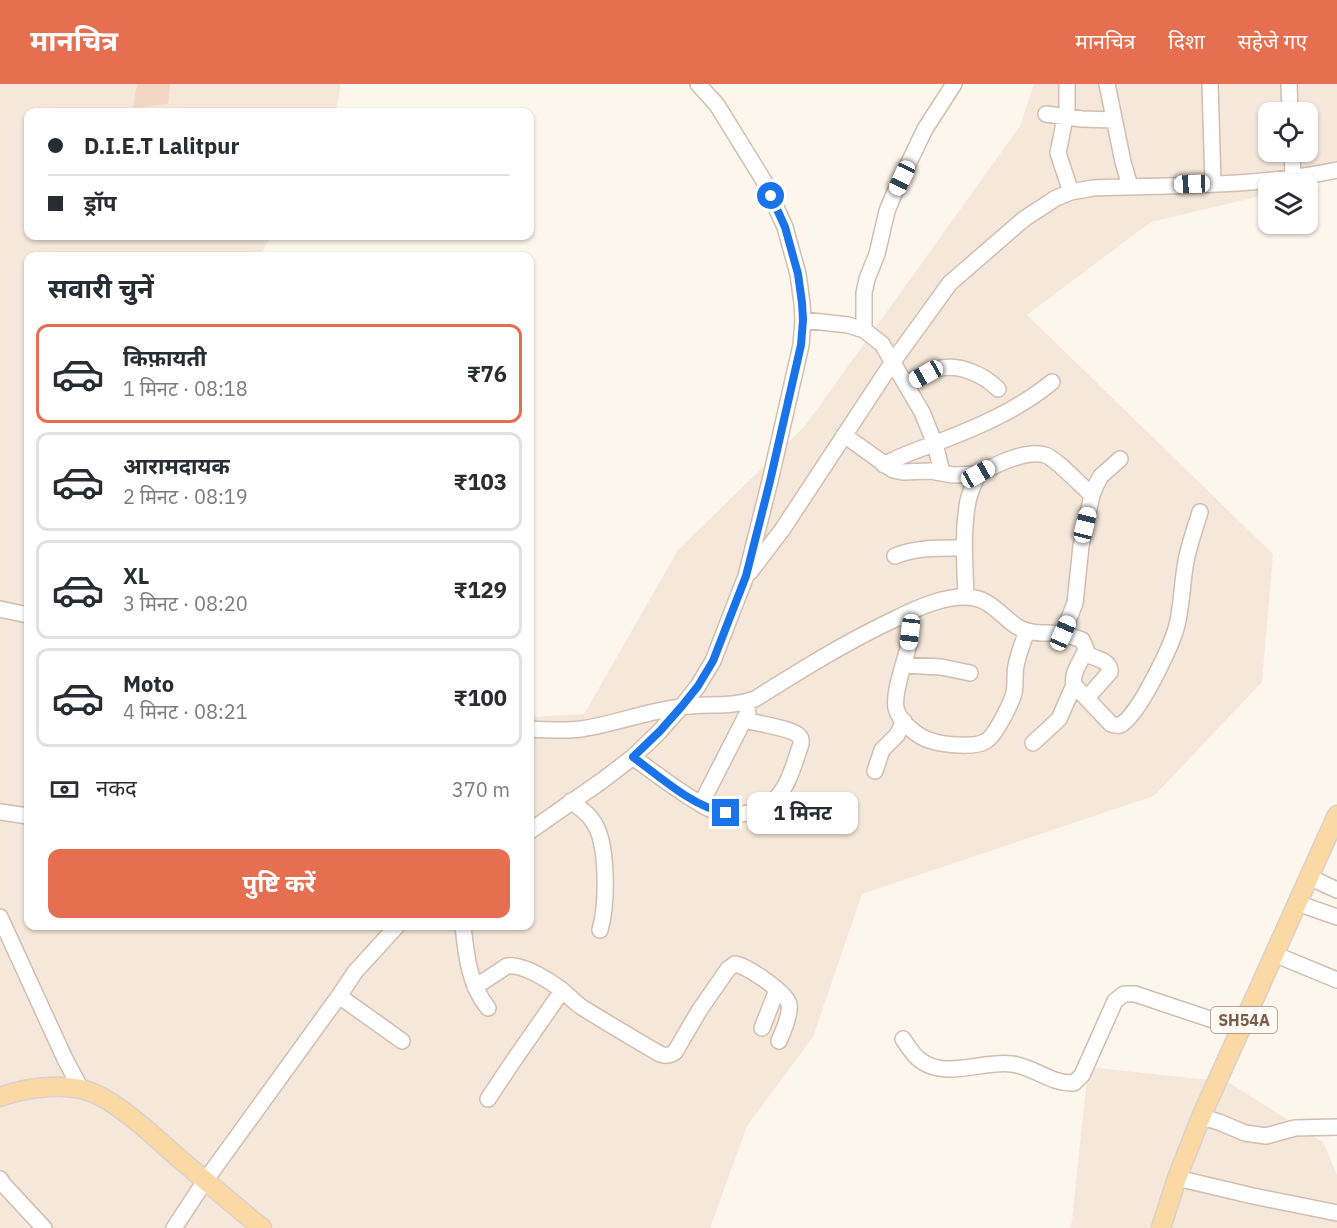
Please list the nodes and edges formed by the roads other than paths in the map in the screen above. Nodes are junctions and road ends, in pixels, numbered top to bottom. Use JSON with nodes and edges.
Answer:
{"nodes":[{"id":1,"x":698,"y":84,"type":"edge"},
{"id":2,"x":954,"y":84,"type":"edge"},
{"id":3,"x":1067,"y":84,"type":"edge"},
{"id":4,"x":1107,"y":84,"type":"edge"},
{"id":5,"x":1210,"y":84,"type":"edge"},
{"id":6,"x":1289,"y":84,"type":"edge"},
{"id":7,"x":1290,"y":102,"type":"edge"},
{"id":8,"x":1046,"y":114,"type":"dead end"},
{"id":9,"x":1065,"y":117,"type":"junction"},
{"id":10,"x":1114,"y":120,"type":"junction"},
{"id":11,"x":1337,"y":170,"type":"edge"},
{"id":12,"x":1315,"y":174,"type":"edge"},
{"id":13,"x":1258,"y":180,"type":"edge"},
{"id":14,"x":1213,"y":183,"type":"junction"},
{"id":15,"x":1130,"y":186,"type":"junction"},
{"id":16,"x":1071,"y":192,"type":"junction"},
{"id":17,"x":803,"y":320,"type":"junction"},
{"id":18,"x":864,"y":330,"type":"junction"},
{"id":19,"x":892,"y":363,"type":"junction"},
{"id":20,"x":1052,"y":382,"type":"dead end"},
{"id":21,"x":906,"y":384,"type":"junction"},
{"id":22,"x":998,"y":389,"type":"dead end"},
{"id":23,"x":844,"y":435,"type":"junction"},
{"id":24,"x":935,"y":444,"type":"junction"},
{"id":25,"x":1120,"y":459,"type":"dead end"},
{"id":26,"x":884,"y":465,"type":"junction"},
{"id":27,"x":942,"y":472,"type":"junction"},
{"id":28,"x":978,"y":474,"type":"junction"},
{"id":29,"x":1092,"y":495,"type":"junction"},
{"id":30,"x":1200,"y":512,"type":"dead end"},
{"id":31,"x":964,"y":548,"type":"junction"},
{"id":32,"x":895,"y":556,"type":"dead end"},
{"id":33,"x":746,"y":576,"type":"junction"},
{"id":34,"x":966,"y":597,"type":"junction"},
{"id":35,"x":0,"y":609,"type":"edge"},
{"id":36,"x":909,"y":612,"type":"junction"},
{"id":37,"x":24,"y":614,"type":"edge"},
{"id":38,"x":1027,"y":631,"type":"junction"},
{"id":39,"x":1063,"y":633,"type":"junction"},
{"id":40,"x":1084,"y":654,"type":"junction"},
{"id":41,"x":903,"y":665,"type":"junction"},
{"id":42,"x":970,"y":673,"type":"dead end"},
{"id":43,"x":1074,"y":685,"type":"junction"},
{"id":44,"x":1087,"y":698,"type":"junction"},
{"id":45,"x":755,"y":699,"type":"junction"},
{"id":46,"x":682,"y":706,"type":"junction"},
{"id":47,"x":744,"y":720,"type":"junction"},
{"id":48,"x":904,"y":721,"type":"junction"},
{"id":49,"x":534,"y":729,"type":"edge"},
{"id":50,"x":1033,"y":742,"type":"dead end"},
{"id":51,"x":633,"y":757,"type":"junction"},
{"id":52,"x":875,"y":771,"type":"dead end"},
{"id":53,"x":571,"y":801,"type":"junction"},
{"id":54,"x":701,"y":804,"type":"junction"},
{"id":55,"x":0,"y":812,"type":"edge"},
{"id":56,"x":24,"y":815,"type":"edge"},
{"id":57,"x":1337,"y":815,"type":"edge"},
{"id":58,"x":534,"y":827,"type":"edge"},
{"id":59,"x":1309,"y":877,"type":"junction"},
{"id":60,"x":1337,"y":890,"type":"edge"},
{"id":61,"x":1297,"y":903,"type":"junction"},
{"id":62,"x":0,"y":917,"type":"edge"},
{"id":63,"x":1337,"y":917,"type":"edge"},
{"id":64,"x":393,"y":930,"type":"edge"},
{"id":65,"x":464,"y":930,"type":"edge"},
{"id":66,"x":600,"y":930,"type":"dead end"},
{"id":67,"x":3,"y":933,"type":"edge"},
{"id":68,"x":1274,"y":954,"type":"junction"},
{"id":69,"x":1337,"y":980,"type":"edge"},
{"id":70,"x":475,"y":987,"type":"junction"},
{"id":71,"x":777,"y":990,"type":"junction"},
{"id":72,"x":562,"y":991,"type":"junction"},
{"id":73,"x":339,"y":996,"type":"junction"},
{"id":74,"x":488,"y":1008,"type":"dead end"},
{"id":75,"x":762,"y":1028,"type":"dead end"},
{"id":76,"x":1240,"y":1029,"type":"junction"},
{"id":77,"x":903,"y":1039,"type":"dead end"},
{"id":78,"x":402,"y":1041,"type":"dead end"},
{"id":79,"x":779,"y":1041,"type":"dead end"},
{"id":80,"x":81,"y":1089,"type":"junction"},
{"id":81,"x":0,"y":1097,"type":"edge"},
{"id":82,"x":488,"y":1099,"type":"dead end"},
{"id":83,"x":1201,"y":1117,"type":"junction"},
{"id":84,"x":1337,"y":1127,"type":"edge"},
{"id":85,"x":1177,"y":1178,"type":"junction"},
{"id":86,"x":205,"y":1181,"type":"junction"},
{"id":87,"x":1,"y":1183,"type":"edge"},
{"id":88,"x":1337,"y":1213,"type":"edge"},
{"id":89,"x":44,"y":1228,"type":"edge"},
{"id":90,"x":174,"y":1228,"type":"edge"},
{"id":91,"x":262,"y":1228,"type":"edge"},
{"id":92,"x":1161,"y":1228,"type":"edge"}],
"edges":[{"from":1,"to":17,"type":"street"},
{"from":2,"to":18,"type":"street"},
{"from":3,"to":9,"type":"street"},
{"from":4,"to":10,"type":"street"},
{"from":5,"to":14,"type":"street"},
{"from":6,"to":7,"type":"street"},
{"from":8,"to":9,"type":"street"},
{"from":9,"to":10,"type":"street"},
{"from":9,"to":16,"type":"street"},
{"from":10,"to":15,"type":"street"},
{"from":11,"to":12,"type":"street"},
{"from":13,"to":14,"type":"street"},
{"from":14,"to":15,"type":"street"},
{"from":15,"to":16,"type":"street"},
{"from":16,"to":19,"type":"street"},
{"from":17,"to":18,"type":"street"},
{"from":17,"to":33,"type":"street"},
{"from":18,"to":19,"type":"street"},
{"from":19,"to":21,"type":"street"},
{"from":19,"to":23,"type":"street"},
{"from":20,"to":24,"type":"street"},
{"from":21,"to":22,"type":"street"},
{"from":21,"to":24,"type":"street"},
{"from":23,"to":26,"type":"street"},
{"from":23,"to":33,"type":"street"},
{"from":24,"to":26,"type":"street"},
{"from":24,"to":27,"type":"street"},
{"from":25,"to":29,"type":"street"},
{"from":26,"to":27,"type":"street"},
{"from":27,"to":28,"type":"street"},
{"from":28,"to":29,"type":"street"},
{"from":28,"to":31,"type":"street"},
{"from":29,"to":39,"type":"street"},
{"from":30,"to":44,"type":"street"},
{"from":31,"to":32,"type":"street"},
{"from":31,"to":34,"type":"street"},
{"from":33,"to":46,"type":"street"},
{"from":34,"to":36,"type":"street"},
{"from":34,"to":38,"type":"street"},
{"from":35,"to":37,"type":"street"},
{"from":36,"to":41,"type":"street"},
{"from":36,"to":45,"type":"street"},
{"from":38,"to":39,"type":"street"},
{"from":38,"to":48,"type":"street"},
{"from":39,"to":40,"type":"street"},
{"from":40,"to":43,"type":"street"},
{"from":40,"to":44,"type":"street"},
{"from":41,"to":42,"type":"street"},
{"from":41,"to":48,"type":"street"},
{"from":43,"to":44,"type":"street"},
{"from":43,"to":50,"type":"street"},
{"from":45,"to":46,"type":"street"},
{"from":45,"to":47,"type":"street"},
{"from":46,"to":49,"type":"street"},
{"from":46,"to":51,"type":"street"},
{"from":47,"to":54,"type":"street"},
{"from":47,"to":54,"type":"street"},
{"from":48,"to":52,"type":"street"},
{"from":51,"to":53,"type":"street"},
{"from":51,"to":54,"type":"street"},
{"from":53,"to":58,"type":"street"},
{"from":53,"to":66,"type":"street"},
{"from":55,"to":56,"type":"street"},
{"from":57,"to":59,"type":"main road","number":"SH54A"},
{"from":59,"to":60,"type":"street"},
{"from":59,"to":61,"type":"main road","number":"SH54A"},
{"from":61,"to":63,"type":"street"},
{"from":61,"to":68,"type":"main road","number":"SH54A"},
{"from":62,"to":67,"type":"street"},
{"from":64,"to":73,"type":"street"},
{"from":65,"to":70,"type":"street"},
{"from":67,"to":80,"type":"street"},
{"from":68,"to":69,"type":"street"},
{"from":68,"to":76,"type":"main road","number":"SH54A"},
{"from":70,"to":72,"type":"street"},
{"from":70,"to":74,"type":"street"},
{"from":71,"to":72,"type":"street"},
{"from":71,"to":75,"type":"street"},
{"from":71,"to":79,"type":"street"},
{"from":72,"to":82,"type":"street"},
{"from":73,"to":78,"type":"street"},
{"from":73,"to":86,"type":"street"},
{"from":76,"to":77,"type":"street"},
{"from":76,"to":83,"type":"main road","number":"SH54A"},
{"from":80,"to":81,"type":"main road"},
{"from":80,"to":86,"type":"main road"},
{"from":83,"to":84,"type":"street"},
{"from":83,"to":85,"type":"main road","number":"SH54A"},
{"from":85,"to":88,"type":"street"},
{"from":85,"to":92,"type":"main road","number":"SH54A"},
{"from":86,"to":90,"type":"street"},
{"from":86,"to":91,"type":"main road"},
{"from":87,"to":89,"type":"street"}]}
